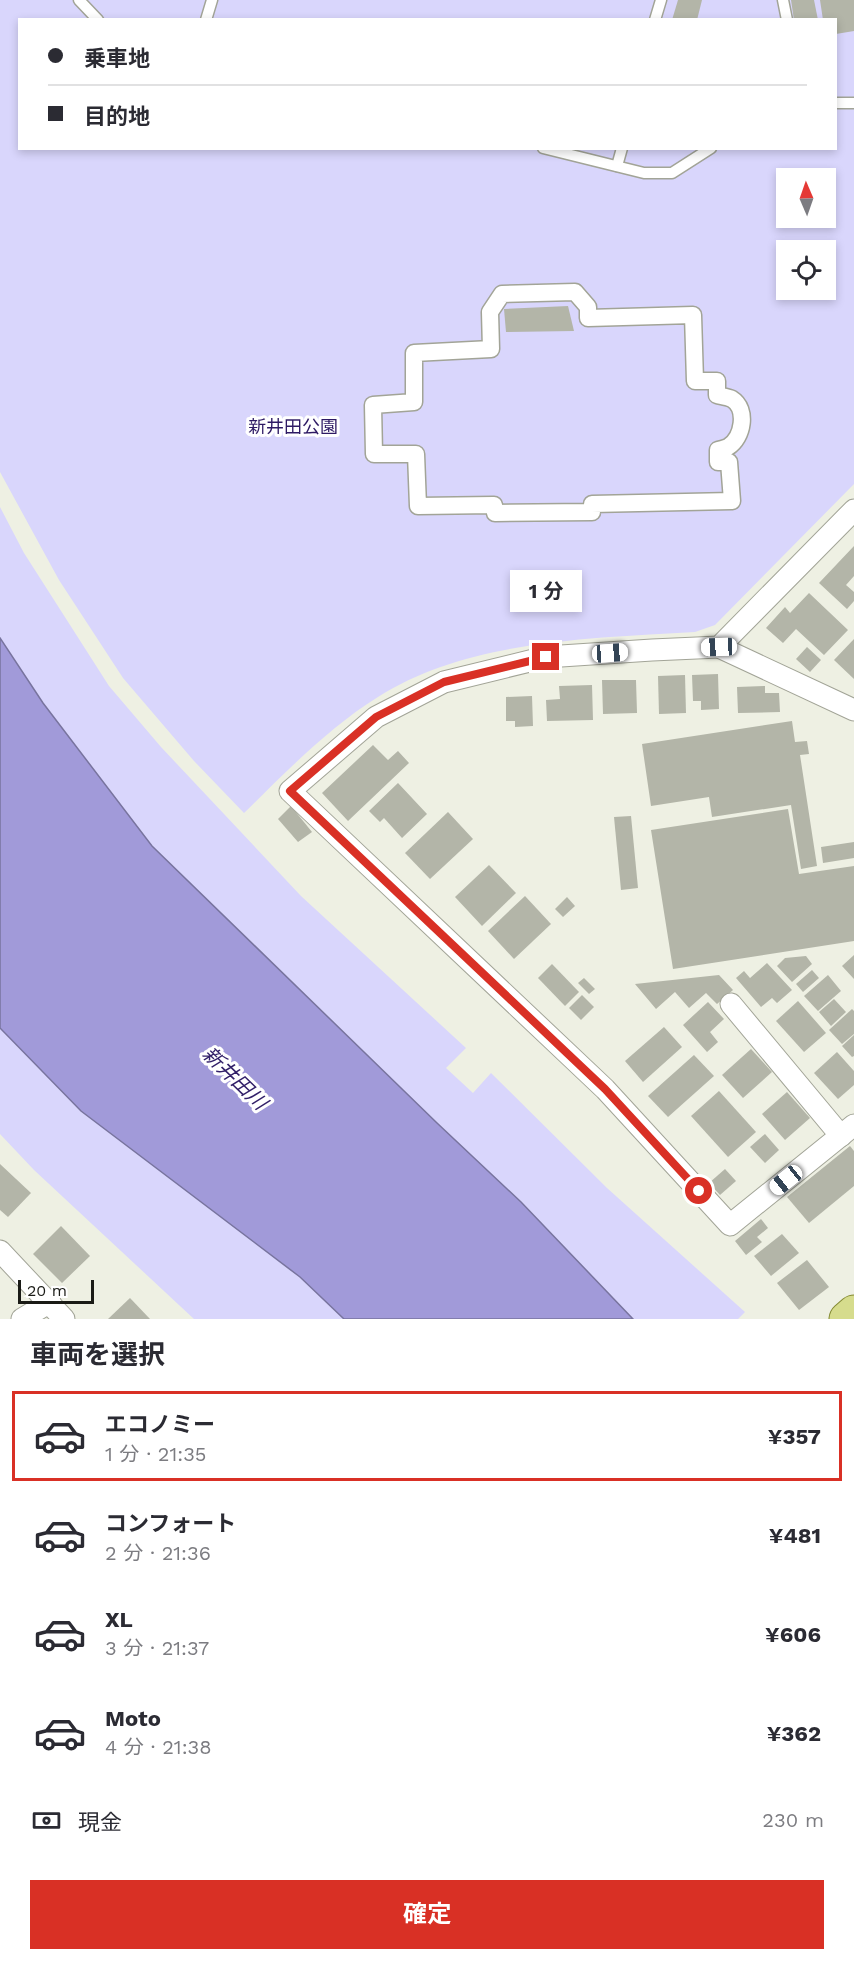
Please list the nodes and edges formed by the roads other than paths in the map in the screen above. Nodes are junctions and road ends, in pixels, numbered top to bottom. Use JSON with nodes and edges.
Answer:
{"nodes":[{"id":1,"x":79,"y":0,"type":"edge"},
{"id":2,"x":212,"y":0,"type":"edge"},
{"id":3,"x":661,"y":0,"type":"edge"},
{"id":4,"x":783,"y":0,"type":"edge"},
{"id":5,"x":96,"y":18,"type":"edge"},
{"id":6,"x":207,"y":18,"type":"edge"},
{"id":7,"x":656,"y":18,"type":"edge"},
{"id":8,"x":787,"y":18,"type":"edge"},
{"id":9,"x":854,"y":102,"type":"edge"},
{"id":10,"x":837,"y":103,"type":"edge"},
{"id":11,"x":551,"y":150,"type":"edge"},
{"id":12,"x":621,"y":150,"type":"edge"},
{"id":13,"x":708,"y":150,"type":"edge"},
{"id":14,"x":617,"y":166,"type":"junction"},
{"id":15,"x":373,"y":405,"type":"joint"},
{"id":16,"x":854,"y":510,"type":"edge"},
{"id":17,"x":719,"y":647,"type":"junction"},
{"id":18,"x":854,"y":710,"type":"edge"},
{"id":19,"x":731,"y":1004,"type":"dead end"},
{"id":20,"x":848,"y":1130,"type":"edge"},
{"id":21,"x":0,"y":1251,"type":"edge"},
{"id":22,"x":50,"y":1302,"type":"junction"},
{"id":23,"x":854,"y":1312,"type":"edge"},
{"id":24,"x":22,"y":1319,"type":"edge"},
{"id":25,"x":64,"y":1319,"type":"edge"},
{"id":26,"x":846,"y":1319,"type":"edge"}],
"edges":[{"from":1,"to":5,"type":"lane"},
{"from":2,"to":6,"type":"lane"},
{"from":3,"to":7,"type":"lane"},
{"from":4,"to":8,"type":"lane"},
{"from":9,"to":10,"type":"lane"},
{"from":11,"to":14,"type":"lane"},
{"from":12,"to":14,"type":"lane"},
{"from":13,"to":14,"type":"lane"},
{"from":15,"to":15,"type":"street"},
{"from":16,"to":17,"type":"street"},
{"from":17,"to":18,"type":"street"},
{"from":17,"to":20,"type":"street"},
{"from":19,"to":20,"type":"street"},
{"from":21,"to":22,"type":"street"},
{"from":22,"to":24,"type":"street"},
{"from":22,"to":25,"type":"street"},
{"from":23,"to":26,"type":"main road"}]}
